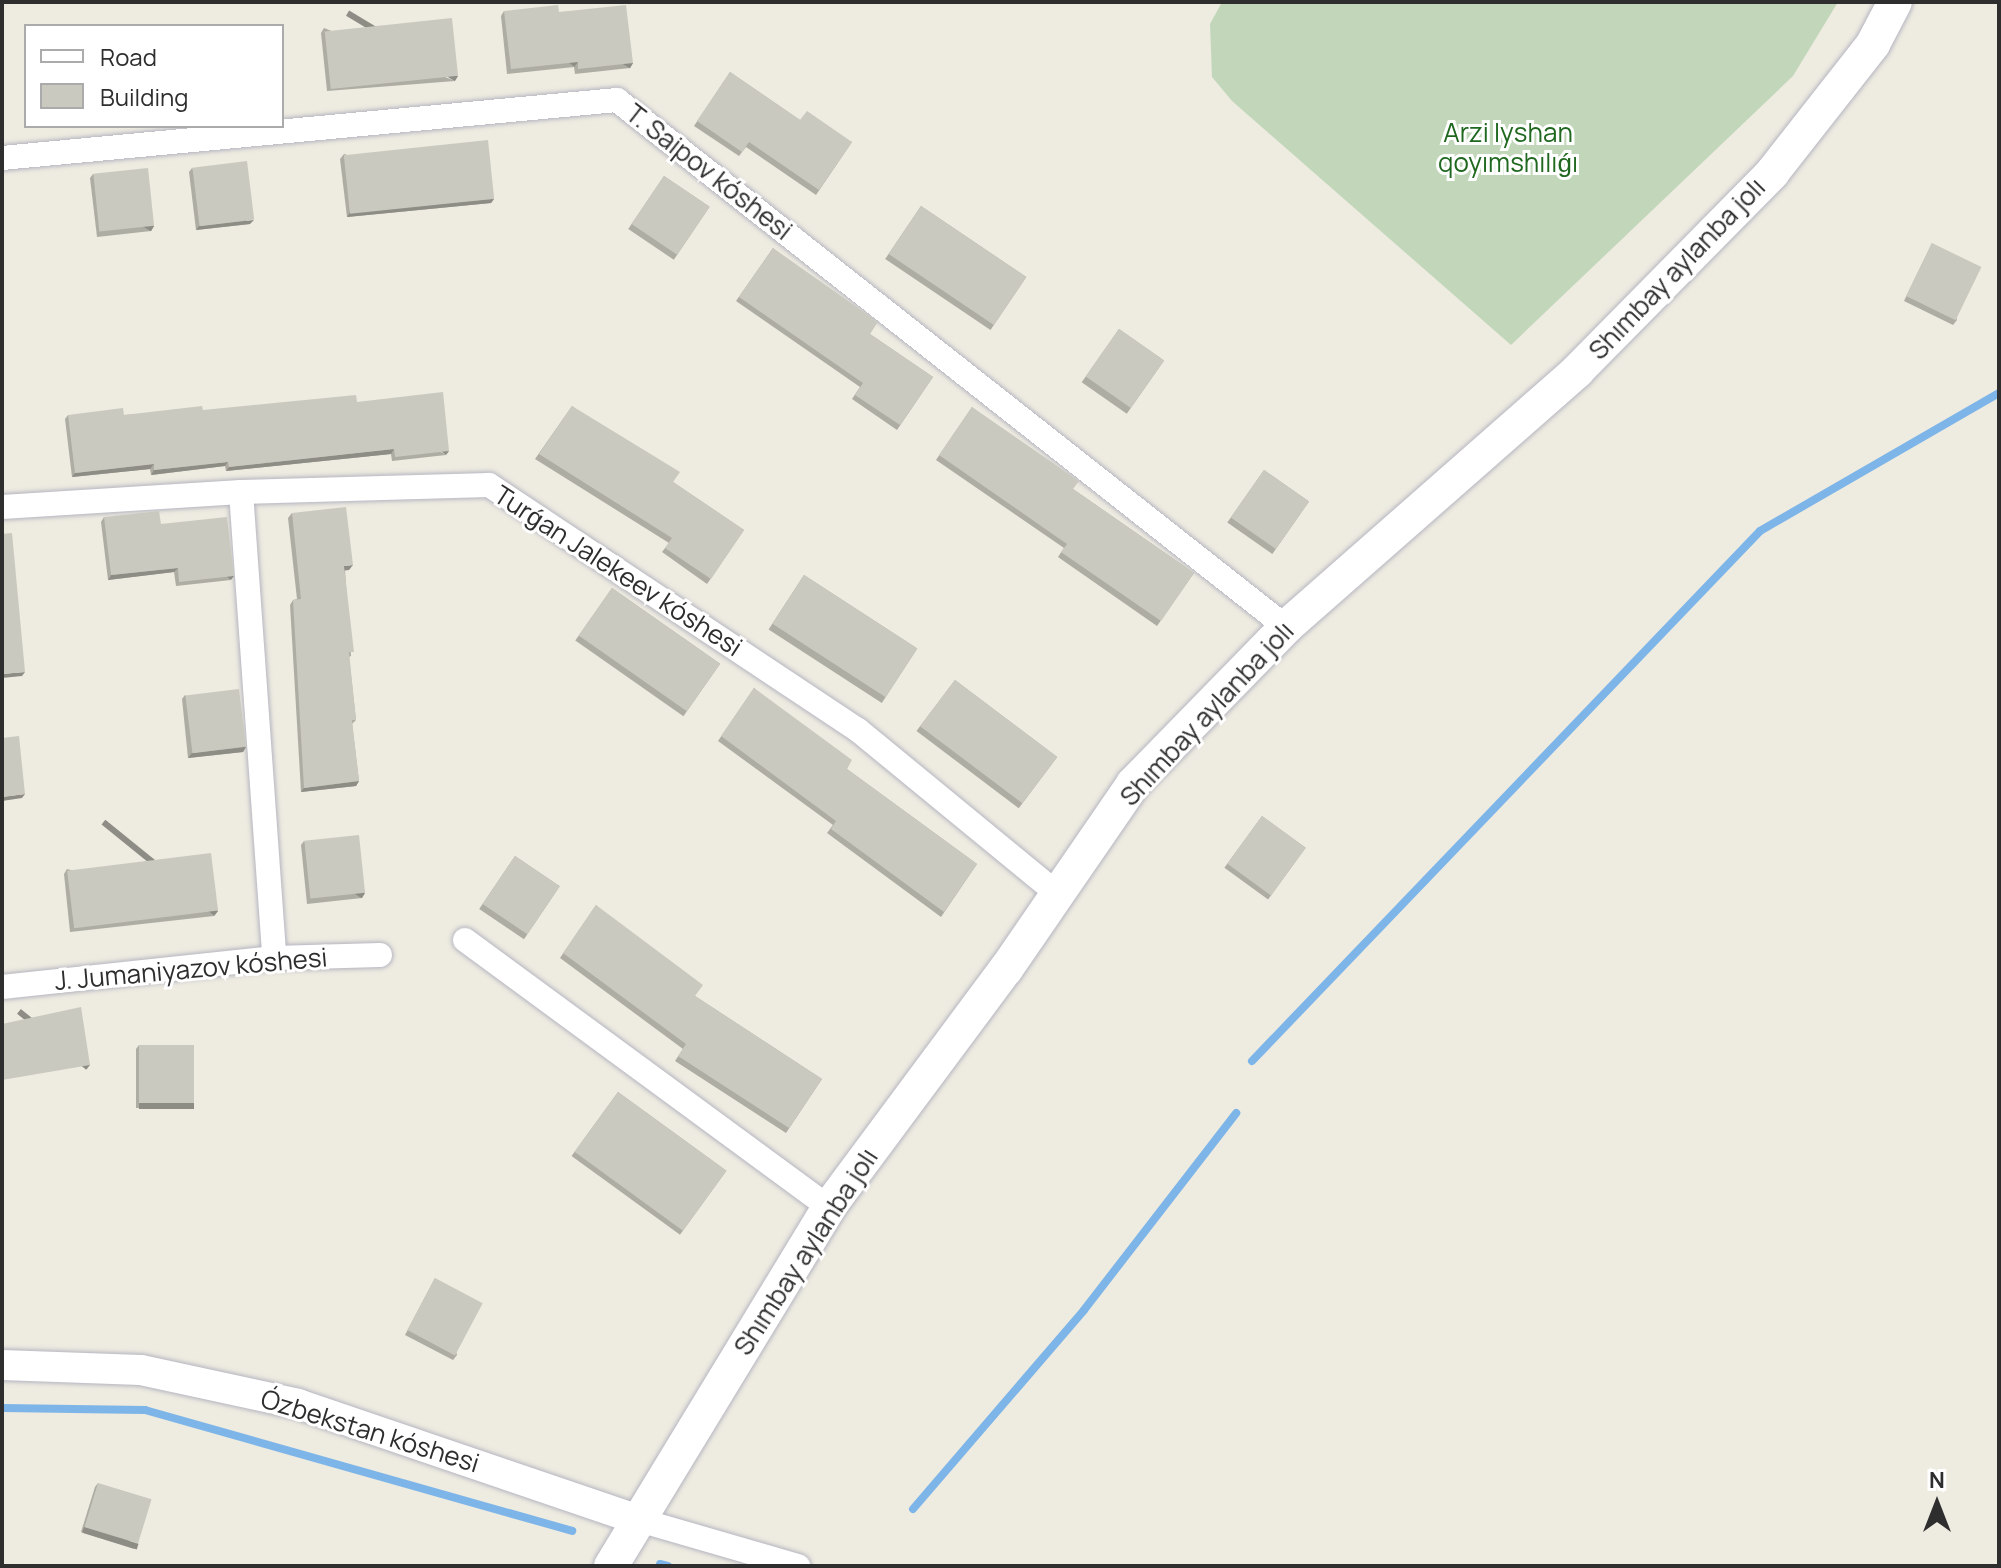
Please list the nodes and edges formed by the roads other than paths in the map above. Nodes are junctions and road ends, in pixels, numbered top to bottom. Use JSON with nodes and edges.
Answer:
{"nodes":[{"id":1,"x":1895,"y":2,"type":"edge"},
{"id":2,"x":2,"y":158,"type":"edge"},
{"id":3,"x":241,"y":492,"type":"junction"},
{"id":4,"x":2,"y":507,"type":"edge"},
{"id":5,"x":1286,"y":627,"type":"junction"},
{"id":6,"x":1058,"y":894,"type":"junction"},
{"id":7,"x":465,"y":940,"type":"dead end"},
{"id":8,"x":380,"y":955,"type":"dead end"},
{"id":9,"x":274,"y":958,"type":"junction"},
{"id":10,"x":2,"y":987,"type":"edge"},
{"id":11,"x":829,"y":1207,"type":"junction"},
{"id":12,"x":2,"y":1365,"type":"edge"},
{"id":13,"x":636,"y":1519,"type":"junction"},
{"id":14,"x":611,"y":1566,"type":"edge"},
{"id":15,"x":798,"y":1566,"type":"edge"}],
"edges":[{"from":1,"to":5,"type":"main road","name":"Shımbay aylanba jolı"},
{"from":2,"to":5,"type":"street","name":"T. Saipov kóshesi"},
{"from":3,"to":4,"type":"street","name":"Turǵan Jalekeev kóshesi"},
{"from":3,"to":6,"type":"street","name":"Turǵan Jalekeev kóshesi"},
{"from":3,"to":9,"type":"street"},
{"from":5,"to":6,"type":"main road","name":"Shımbay aylanba jolı"},
{"from":6,"to":11,"type":"main road","name":"Shımbay aylanba jolı"},
{"from":7,"to":11,"type":"street"},
{"from":8,"to":9,"type":"street","name":"J. Jumaniyazov kóshesi"},
{"from":9,"to":10,"type":"street","name":"J. Jumaniyazov kóshesi"},
{"from":11,"to":13,"type":"main road","name":"Shımbay aylanba jolı"},
{"from":12,"to":13,"type":"street","name":"Ózbekstan kóshesi"},
{"from":13,"to":14,"type":"main road","name":"Shımbay aylanba jolı"},
{"from":13,"to":15,"type":"street"}]}
